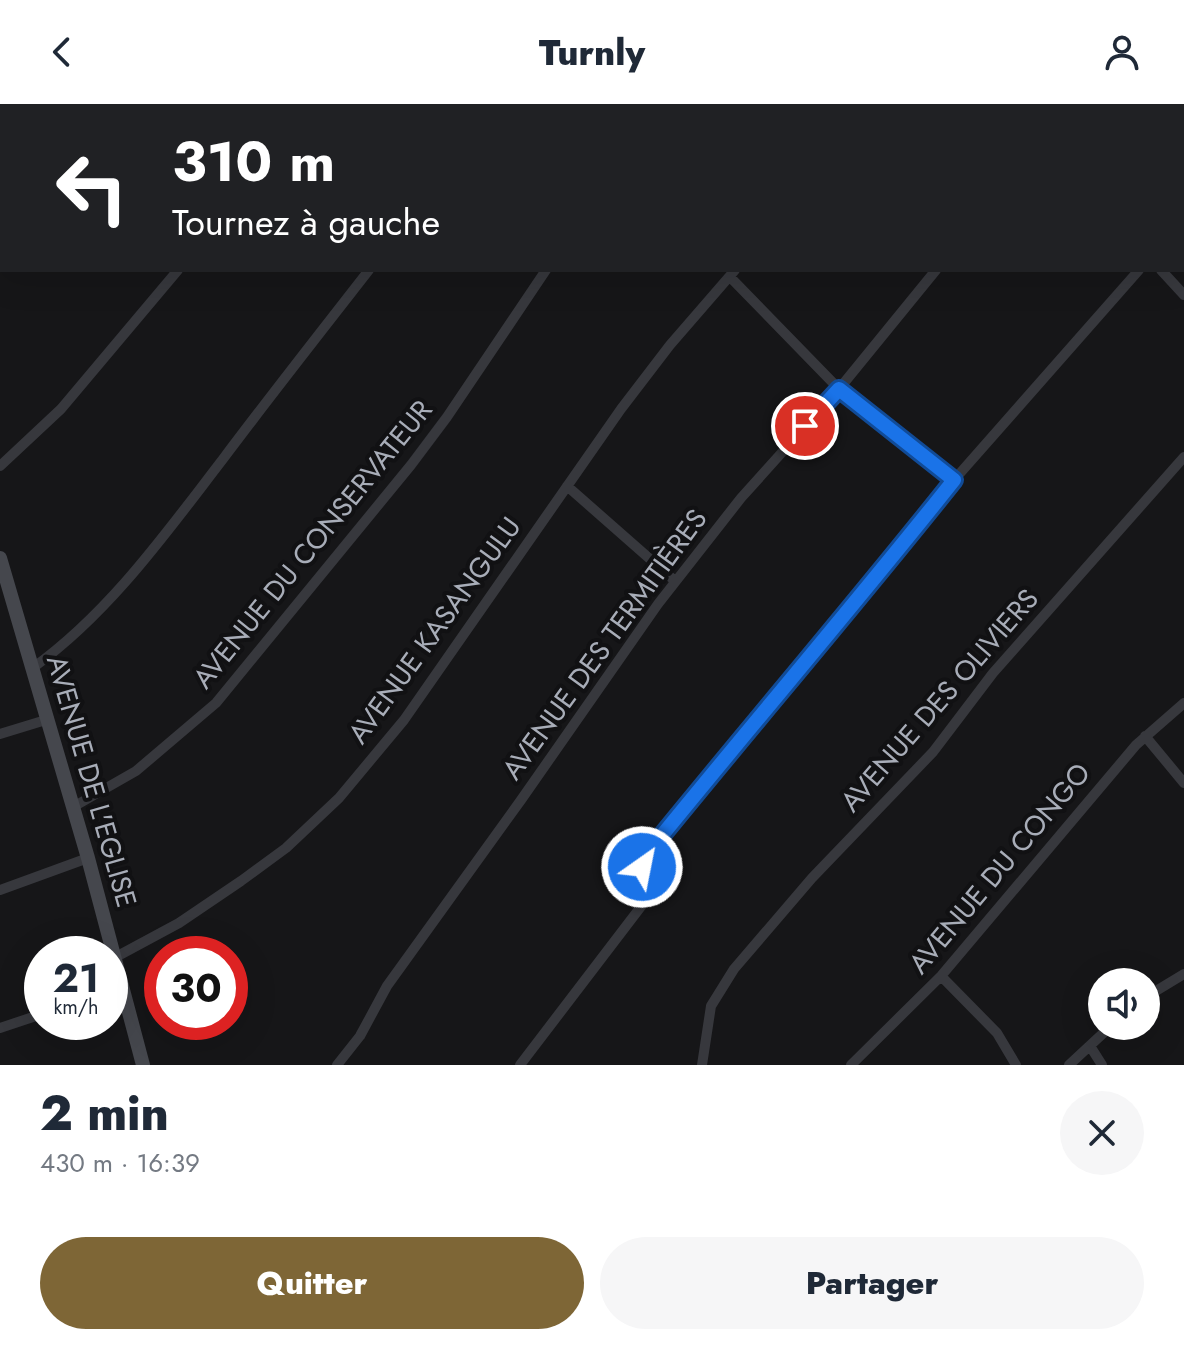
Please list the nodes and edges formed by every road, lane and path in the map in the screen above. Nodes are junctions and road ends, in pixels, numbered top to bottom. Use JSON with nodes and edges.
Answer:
{"nodes":[{"id":1,"x":176,"y":272,"type":"edge"},
{"id":2,"x":367,"y":272,"type":"edge"},
{"id":3,"x":545,"y":272,"type":"edge"},
{"id":4,"x":934,"y":272,"type":"edge"},
{"id":5,"x":1137,"y":272,"type":"edge"},
{"id":6,"x":1163,"y":272,"type":"edge"},
{"id":7,"x":732,"y":273,"type":"edge"},
{"id":8,"x":1184,"y":295,"type":"edge"},
{"id":9,"x":839,"y":389,"type":"junction"},
{"id":10,"x":1184,"y":457,"type":"edge"},
{"id":11,"x":0,"y":466,"type":"edge"},
{"id":12,"x":954,"y":480,"type":"junction"},
{"id":13,"x":567,"y":486,"type":"junction"},
{"id":14,"x":0,"y":558,"type":"edge"},
{"id":15,"x":675,"y":581,"type":"junction"},
{"id":16,"x":34,"y":667,"type":"junction"},
{"id":17,"x":1184,"y":703,"type":"edge"},
{"id":18,"x":49,"y":719,"type":"junction"},
{"id":19,"x":0,"y":734,"type":"edge"},
{"id":20,"x":1145,"y":736,"type":"junction"},
{"id":21,"x":1184,"y":783,"type":"edge"},
{"id":22,"x":73,"y":807,"type":"junction"},
{"id":23,"x":88,"y":858,"type":"junction"},
{"id":24,"x":0,"y":890,"type":"edge"},
{"id":25,"x":108,"y":936,"type":"edge"},
{"id":26,"x":128,"y":950,"type":"edge"},
{"id":27,"x":1184,"y":974,"type":"edge"},
{"id":28,"x":941,"y":976,"type":"junction"},
{"id":29,"x":1160,"y":989,"type":"edge"},
{"id":30,"x":24,"y":1020,"type":"edge"},
{"id":31,"x":128,"y":1024,"type":"edge"},
{"id":32,"x":0,"y":1028,"type":"edge"},
{"id":33,"x":1096,"y":1040,"type":"edge"},
{"id":34,"x":1090,"y":1046,"type":"junction"},
{"id":35,"x":143,"y":1065,"type":"edge"},
{"id":36,"x":337,"y":1065,"type":"edge"},
{"id":37,"x":520,"y":1065,"type":"edge"},
{"id":38,"x":702,"y":1065,"type":"edge"},
{"id":39,"x":851,"y":1065,"type":"edge"},
{"id":40,"x":1016,"y":1065,"type":"edge"},
{"id":41,"x":1069,"y":1065,"type":"edge"},
{"id":42,"x":1102,"y":1065,"type":"edge"}],
"edges":[{"from":1,"to":11,"type":"street"},
{"from":2,"to":16,"type":"street"},
{"from":3,"to":22,"type":"street","name":"AVENUE DU CONSERVATEUR"},
{"from":4,"to":9,"type":"street","name":"AVENUE DES TERMITIÈRES"},
{"from":5,"to":12,"type":"street"},
{"from":6,"to":8,"type":"street"},
{"from":7,"to":9,"type":"street"},
{"from":7,"to":13,"type":"street","name":"AVENUE KASANGULU"},
{"from":9,"to":12,"type":"street"},
{"from":9,"to":15,"type":"street","name":"AVENUE DES TERMITIÈRES"},
{"from":10,"to":38,"type":"street","name":"AVENUE DES OLIVIERS"},
{"from":12,"to":37,"type":"street"},
{"from":13,"to":15,"type":"street"},
{"from":13,"to":26,"type":"street","name":"AVENUE KASANGULU"},
{"from":14,"to":16,"type":"street","name":"AVENUE DE L'EGLISE"},
{"from":15,"to":36,"type":"street","name":"AVENUE DES TERMITIÈRES"},
{"from":16,"to":18,"type":"street","name":"AVENUE DE L'EGLISE"},
{"from":17,"to":20,"type":"street","name":"AVENUE DU CONGO"},
{"from":18,"to":19,"type":"street"},
{"from":18,"to":22,"type":"street","name":"AVENUE DE L'EGLISE"},
{"from":20,"to":21,"type":"street"},
{"from":20,"to":28,"type":"street","name":"AVENUE DU CONGO"},
{"from":22,"to":23,"type":"street","name":"AVENUE DE L'EGLISE"},
{"from":23,"to":24,"type":"street"},
{"from":23,"to":25,"type":"street","name":"AVENUE DE L'EGLISE"},
{"from":27,"to":29,"type":"street"},
{"from":28,"to":39,"type":"street","name":"AVENUE DU CONGO"},
{"from":28,"to":40,"type":"street"},
{"from":30,"to":32,"type":"street"},
{"from":31,"to":35,"type":"street","name":"AVENUE DE L'EGLISE"},
{"from":33,"to":34,"type":"street"},
{"from":34,"to":41,"type":"street"},
{"from":34,"to":42,"type":"street"}]}
